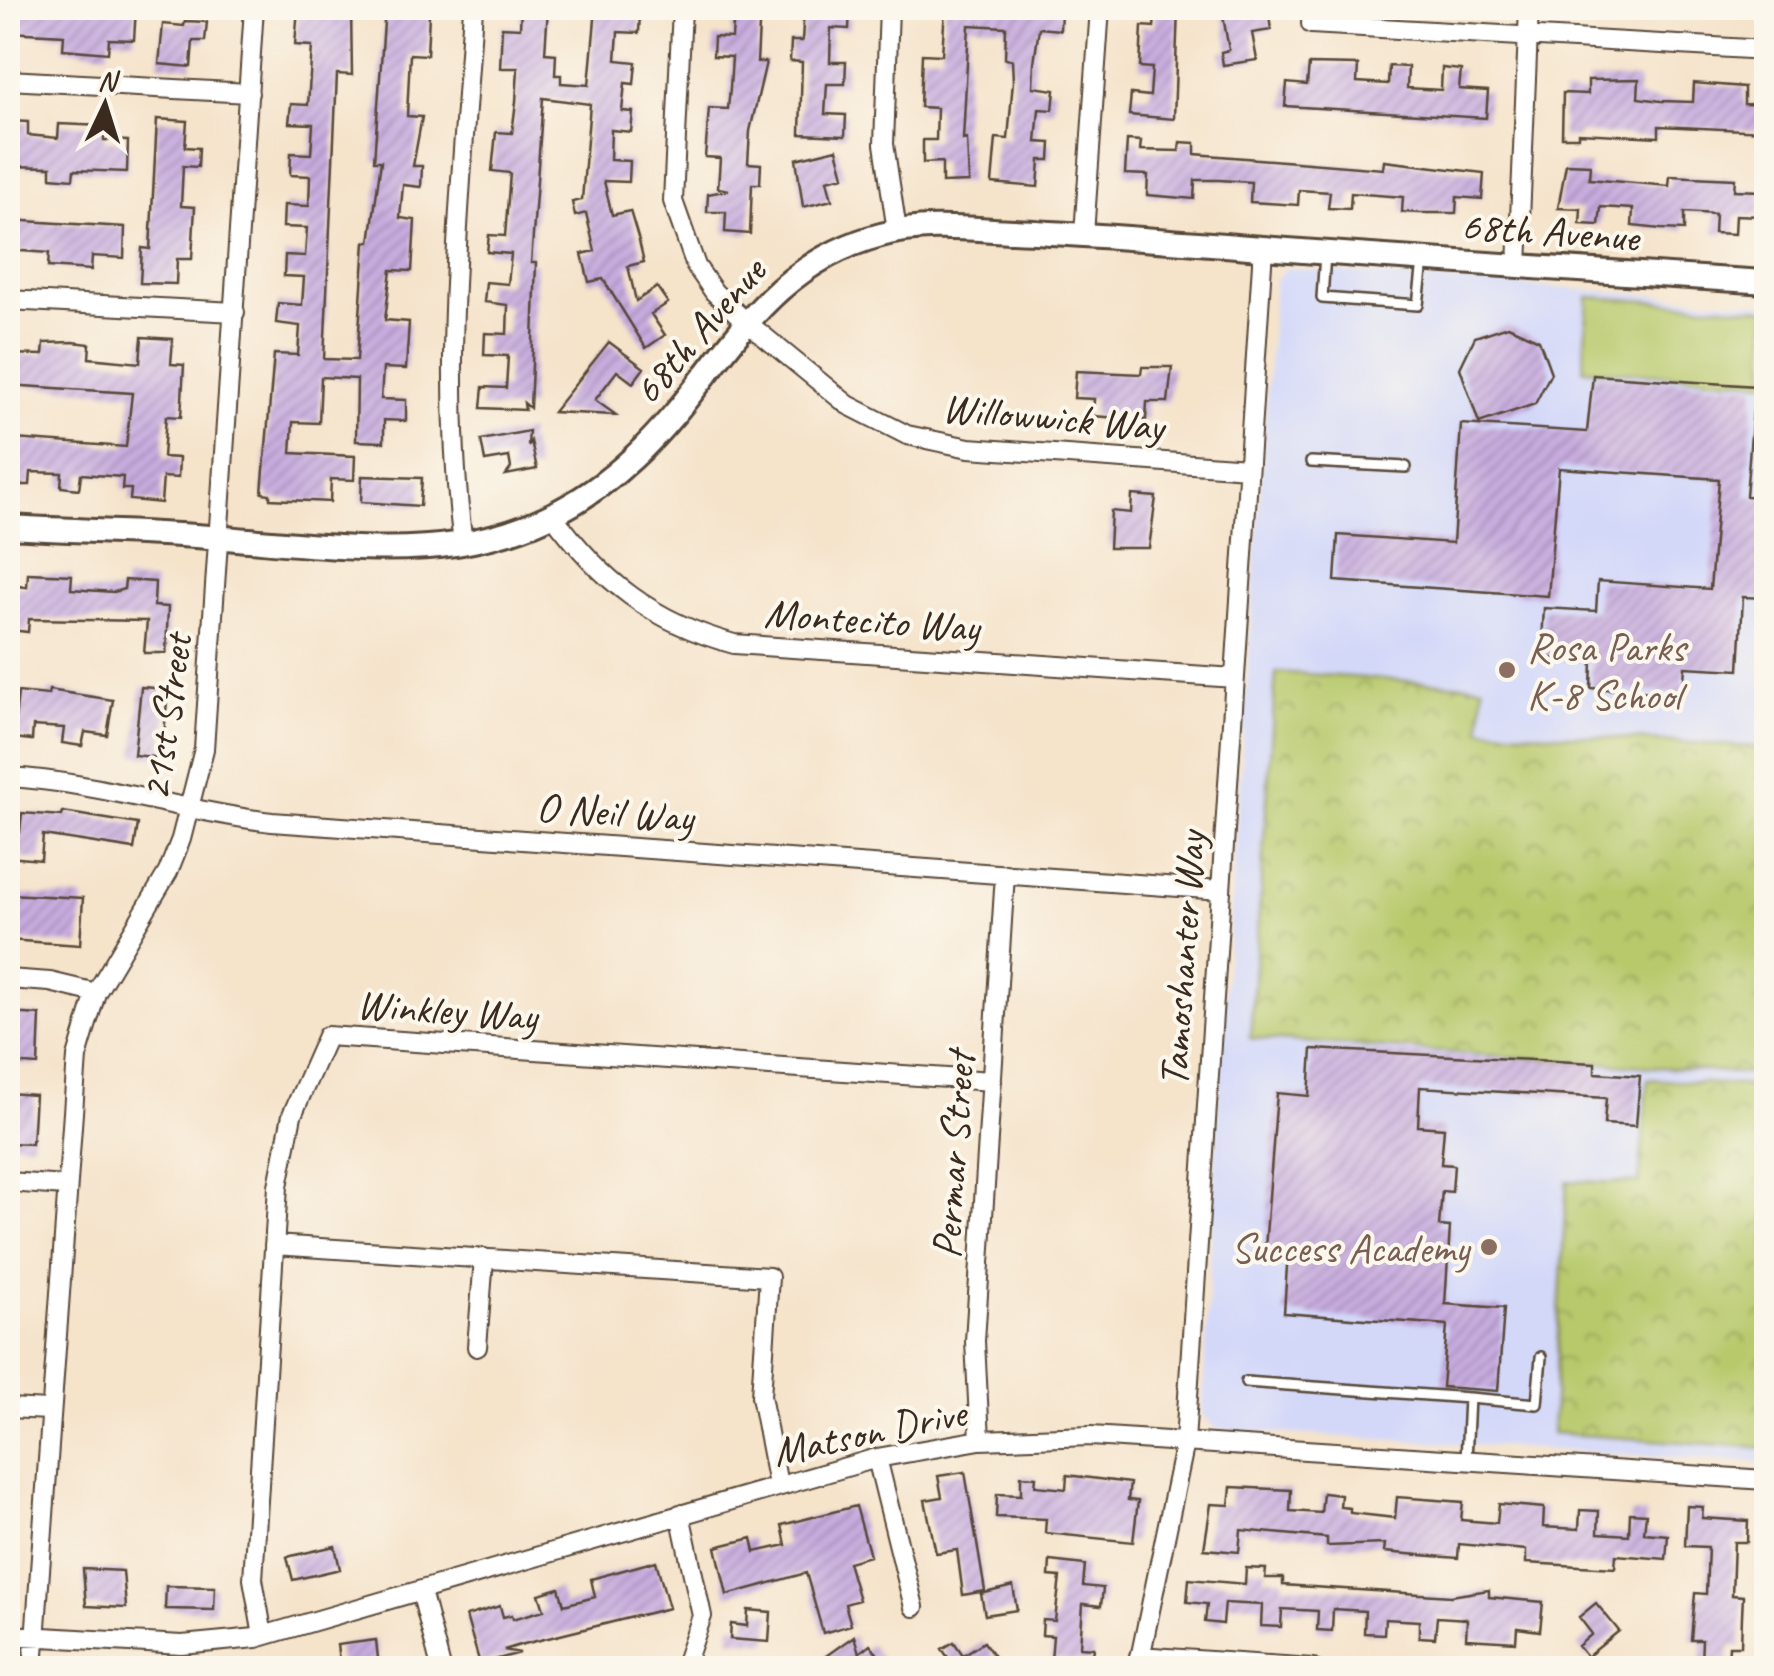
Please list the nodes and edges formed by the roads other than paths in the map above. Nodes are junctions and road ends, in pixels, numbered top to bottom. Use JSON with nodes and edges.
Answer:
{"nodes":[{"id":1,"x":254,"y":8,"type":"edge"},
{"id":2,"x":473,"y":8,"type":"edge"},
{"id":3,"x":682,"y":8,"type":"edge"},
{"id":4,"x":889,"y":8,"type":"edge"},
{"id":5,"x":1100,"y":8,"type":"edge"},
{"id":6,"x":1529,"y":8,"type":"edge"},
{"id":7,"x":1312,"y":16,"type":"edge"},
{"id":8,"x":1528,"y":35,"type":"junction"},
{"id":9,"x":1766,"y":50,"type":"edge"},
{"id":10,"x":8,"y":80,"type":"edge"},
{"id":11,"x":249,"y":94,"type":"junction"},
{"id":12,"x":897,"y":231,"type":"junction"},
{"id":13,"x":1084,"y":234,"type":"junction"},
{"id":14,"x":1263,"y":248,"type":"junction"},
{"id":15,"x":1325,"y":252,"type":"junction"},
{"id":16,"x":1423,"y":259,"type":"junction"},
{"id":17,"x":1518,"y":266,"type":"junction"},
{"id":18,"x":1766,"y":282,"type":"edge"},
{"id":19,"x":8,"y":300,"type":"edge"},
{"id":20,"x":234,"y":312,"type":"junction"},
{"id":21,"x":746,"y":322,"type":"junction"},
{"id":22,"x":1312,"y":462,"type":"dead end"},
{"id":23,"x":1406,"y":467,"type":"dead end"},
{"id":24,"x":1248,"y":468,"type":"junction"},
{"id":25,"x":552,"y":514,"type":"junction"},
{"id":26,"x":8,"y":527,"type":"edge"},
{"id":27,"x":220,"y":538,"type":"junction"},
{"id":28,"x":463,"y":544,"type":"junction"},
{"id":29,"x":1235,"y":678,"type":"junction"},
{"id":30,"x":8,"y":777,"type":"edge"},
{"id":31,"x":192,"y":807,"type":"junction"},
{"id":32,"x":1004,"y":874,"type":"junction"},
{"id":33,"x":1221,"y":890,"type":"junction"},
{"id":34,"x":8,"y":979,"type":"edge"},
{"id":35,"x":96,"y":993,"type":"junction"},
{"id":36,"x":992,"y":1082,"type":"junction"},
{"id":37,"x":8,"y":1182,"type":"edge"},
{"id":38,"x":65,"y":1186,"type":"junction"},
{"id":39,"x":274,"y":1244,"type":"junction"},
{"id":40,"x":484,"y":1258,"type":"junction"},
{"id":41,"x":477,"y":1347,"type":"dead end"},
{"id":42,"x":1542,"y":1357,"type":"dead end"},
{"id":43,"x":1246,"y":1382,"type":"dead end"},
{"id":44,"x":1470,"y":1398,"type":"junction"},
{"id":45,"x":8,"y":1408,"type":"edge"},
{"id":46,"x":50,"y":1410,"type":"junction"},
{"id":47,"x":980,"y":1440,"type":"junction"},
{"id":48,"x":1185,"y":1442,"type":"junction"},
{"id":49,"x":878,"y":1458,"type":"junction"},
{"id":50,"x":1466,"y":1460,"type":"junction"},
{"id":51,"x":1766,"y":1480,"type":"edge"},
{"id":52,"x":778,"y":1485,"type":"junction"},
{"id":53,"x":680,"y":1514,"type":"junction"},
{"id":54,"x":421,"y":1590,"type":"junction"},
{"id":55,"x":914,"y":1607,"type":"dead end"},
{"id":56,"x":8,"y":1635,"type":"edge"},
{"id":57,"x":35,"y":1636,"type":"junction"},
{"id":58,"x":263,"y":1636,"type":"junction"},
{"id":59,"x":1138,"y":1662,"type":"edge"},
{"id":60,"x":32,"y":1668,"type":"edge"},
{"id":61,"x":441,"y":1668,"type":"edge"},
{"id":62,"x":684,"y":1668,"type":"edge"},
{"id":63,"x":1313,"y":1668,"type":"edge"}],
"edges":[{"from":1,"to":11,"type":"street","name":"21st Street"},
{"from":2,"to":28,"type":"street"},
{"from":3,"to":21,"type":"street","name":"Willowwick Way"},
{"from":4,"to":12,"type":"street"},
{"from":5,"to":13,"type":"street"},
{"from":6,"to":8,"type":"street"},
{"from":7,"to":8,"type":"street"},
{"from":8,"to":9,"type":"street"},
{"from":8,"to":17,"type":"street"},
{"from":10,"to":11,"type":"street"},
{"from":11,"to":20,"type":"street","name":"21st Street"},
{"from":12,"to":13,"type":"street","name":"68th Avenue"},
{"from":12,"to":21,"type":"street","name":"68th Avenue"},
{"from":13,"to":14,"type":"street","name":"68th Avenue"},
{"from":14,"to":15,"type":"street","name":"68th Avenue"},
{"from":14,"to":24,"type":"street","name":"Tamoshanter Way"},
{"from":15,"to":16,"type":"street","name":"68th Avenue"},
{"from":15,"to":16,"type":"lane"},
{"from":16,"to":17,"type":"street","name":"68th Avenue"},
{"from":17,"to":18,"type":"street","name":"68th Avenue"},
{"from":19,"to":20,"type":"street"},
{"from":20,"to":27,"type":"street","name":"21st Street"},
{"from":21,"to":24,"type":"street","name":"Willowwick Way"},
{"from":21,"to":25,"type":"street","name":"68th Avenue"},
{"from":22,"to":23,"type":"lane"},
{"from":24,"to":29,"type":"street","name":"Tamoshanter Way"},
{"from":25,"to":28,"type":"street","name":"68th Avenue"},
{"from":25,"to":29,"type":"street","name":"Montecito Way"},
{"from":26,"to":27,"type":"street","name":"68th Avenue"},
{"from":27,"to":28,"type":"street","name":"68th Avenue"},
{"from":27,"to":31,"type":"street","name":"21st Street"},
{"from":29,"to":33,"type":"street","name":"Tamoshanter Way"},
{"from":30,"to":31,"type":"street","name":"O Neil Way"},
{"from":31,"to":32,"type":"street","name":"O Neil Way"},
{"from":31,"to":35,"type":"street","name":"21st Street"},
{"from":32,"to":33,"type":"street","name":"O Neil Way"},
{"from":32,"to":36,"type":"street","name":"Permar Street"},
{"from":33,"to":48,"type":"street","name":"Tamoshanter Way"},
{"from":34,"to":35,"type":"street"},
{"from":35,"to":38,"type":"street","name":"21st Street"},
{"from":36,"to":39,"type":"street","name":"Winkley Way"},
{"from":36,"to":47,"type":"street","name":"Permar Street"},
{"from":37,"to":38,"type":"street"},
{"from":38,"to":46,"type":"street","name":"21st Street"},
{"from":39,"to":40,"type":"street"},
{"from":39,"to":58,"type":"street","name":"Winkley Way"},
{"from":40,"to":41,"type":"street"},
{"from":40,"to":52,"type":"street"},
{"from":42,"to":44,"type":"lane"},
{"from":43,"to":44,"type":"lane"},
{"from":44,"to":50,"type":"lane"},
{"from":45,"to":46,"type":"street"},
{"from":46,"to":57,"type":"street","name":"21st Street"},
{"from":47,"to":48,"type":"street","name":"Matson Drive"},
{"from":47,"to":49,"type":"street","name":"Matson Drive"},
{"from":48,"to":50,"type":"street","name":"Matson Drive"},
{"from":48,"to":59,"type":"street","name":"Tamoshanter Way"},
{"from":49,"to":52,"type":"street","name":"Matson Drive"},
{"from":49,"to":55,"type":"street"},
{"from":50,"to":51,"type":"street","name":"Matson Drive"},
{"from":52,"to":53,"type":"street","name":"Matson Drive"},
{"from":53,"to":54,"type":"street","name":"Matson Drive"},
{"from":53,"to":62,"type":"street"},
{"from":54,"to":58,"type":"street","name":"Matson Drive"},
{"from":54,"to":61,"type":"street"},
{"from":56,"to":57,"type":"street","name":"Matson Drive"},
{"from":57,"to":58,"type":"street","name":"Matson Drive"},
{"from":57,"to":60,"type":"street","name":"21st Street"},
{"from":59,"to":63,"type":"street"}]}
